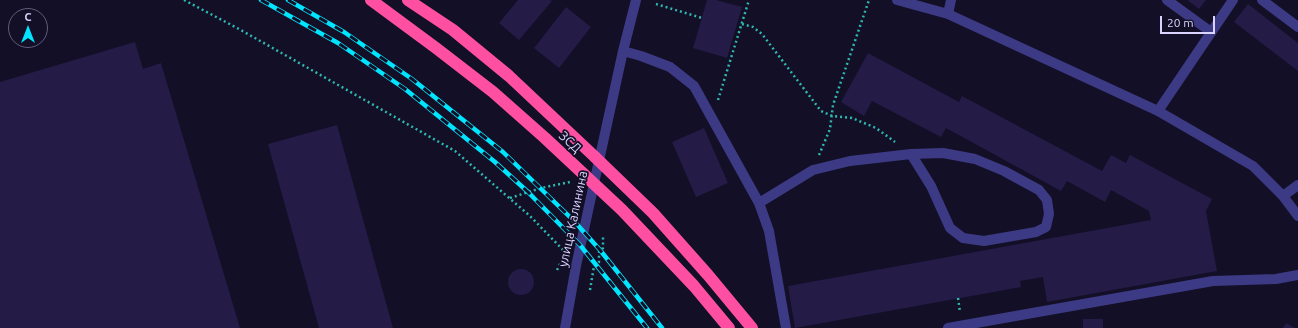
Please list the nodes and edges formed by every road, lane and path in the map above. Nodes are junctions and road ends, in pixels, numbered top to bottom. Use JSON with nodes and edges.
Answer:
{"nodes":[{"id":1,"x":184,"y":0,"type":"edge"},
{"id":2,"x":371,"y":0,"type":"edge"},
{"id":3,"x":408,"y":0,"type":"edge"},
{"id":4,"x":634,"y":0,"type":"edge"},
{"id":5,"x":749,"y":0,"type":"edge"},
{"id":6,"x":869,"y":0,"type":"edge"},
{"id":7,"x":897,"y":0,"type":"edge"},
{"id":8,"x":951,"y":0,"type":"edge"},
{"id":9,"x":1167,"y":0,"type":"edge"},
{"id":10,"x":1233,"y":0,"type":"edge"},
{"id":11,"x":1262,"y":0,"type":"edge"},
{"id":12,"x":656,"y":4,"type":"dead end"},
{"id":13,"x":948,"y":14,"type":"junction"},
{"id":14,"x":702,"y":18,"type":"dead end"},
{"id":15,"x":742,"y":24,"type":"junction"},
{"id":16,"x":1298,"y":27,"type":"edge"},
{"id":17,"x":1210,"y":32,"type":"junction"},
{"id":18,"x":623,"y":51,"type":"junction"},
{"id":19,"x":1158,"y":111,"type":"junction"},
{"id":20,"x":832,"y":116,"type":"junction"},
{"id":21,"x":712,"y":118,"type":"junction"},
{"id":22,"x":911,"y":154,"type":"junction"},
{"id":23,"x":813,"y":170,"type":"junction"},
{"id":24,"x":576,"y":182,"type":"dead end"},
{"id":25,"x":1298,"y":184,"type":"edge"},
{"id":26,"x":1283,"y":196,"type":"junction"},
{"id":27,"x":509,"y":198,"type":"junction"},
{"id":28,"x":759,"y":203,"type":"junction"},
{"id":29,"x":1298,"y":216,"type":"edge"},
{"id":30,"x":603,"y":236,"type":"dead end"},
{"id":31,"x":576,"y":266,"type":"junction"},
{"id":32,"x":1298,"y":275,"type":"edge"},
{"id":33,"x":590,"y":290,"type":"dead end"},
{"id":34,"x":565,"y":328,"type":"edge"},
{"id":35,"x":729,"y":328,"type":"edge"},
{"id":36,"x":752,"y":328,"type":"edge"},
{"id":37,"x":786,"y":328,"type":"edge"},
{"id":38,"x":948,"y":328,"type":"edge"}],
"edges":[{"from":1,"to":27,"type":"path"},
{"from":2,"to":35,"type":"highway","name":"ЗСД","bridge":true},
{"from":3,"to":36,"type":"highway","name":"ЗСД","bridge":true},
{"from":4,"to":18,"type":"street","name":"улица Калинина"},
{"from":5,"to":15,"type":"path"},
{"from":6,"to":20,"type":"path"},
{"from":7,"to":13,"type":"street"},
{"from":8,"to":13,"type":"street"},
{"from":9,"to":17,"type":"street"},
{"from":10,"to":17,"type":"street"},
{"from":11,"to":16,"type":"street"},
{"from":12,"to":14,"type":"path"},
{"from":13,"to":19,"type":"street"},
{"from":15,"to":20,"type":"path"},
{"from":15,"to":21,"type":"path"},
{"from":17,"to":19,"type":"street"},
{"from":18,"to":21,"type":"street"},
{"from":18,"to":31,"type":"street","name":"улица Калинина"},
{"from":19,"to":26,"type":"street"},
{"from":20,"to":22,"type":"path"},
{"from":20,"to":23,"type":"path"},
{"from":21,"to":28,"type":"street"},
{"from":22,"to":22,"type":"street"},
{"from":22,"to":23,"type":"street"},
{"from":23,"to":28,"type":"street"},
{"from":24,"to":27,"type":"path"},
{"from":25,"to":26,"type":"street"},
{"from":26,"to":29,"type":"street"},
{"from":27,"to":31,"type":"path"},
{"from":28,"to":37,"type":"street"},
{"from":30,"to":33,"type":"path"},
{"from":31,"to":34,"type":"street","name":"улица Калинина"},
{"from":32,"to":38,"type":"street"}]}
